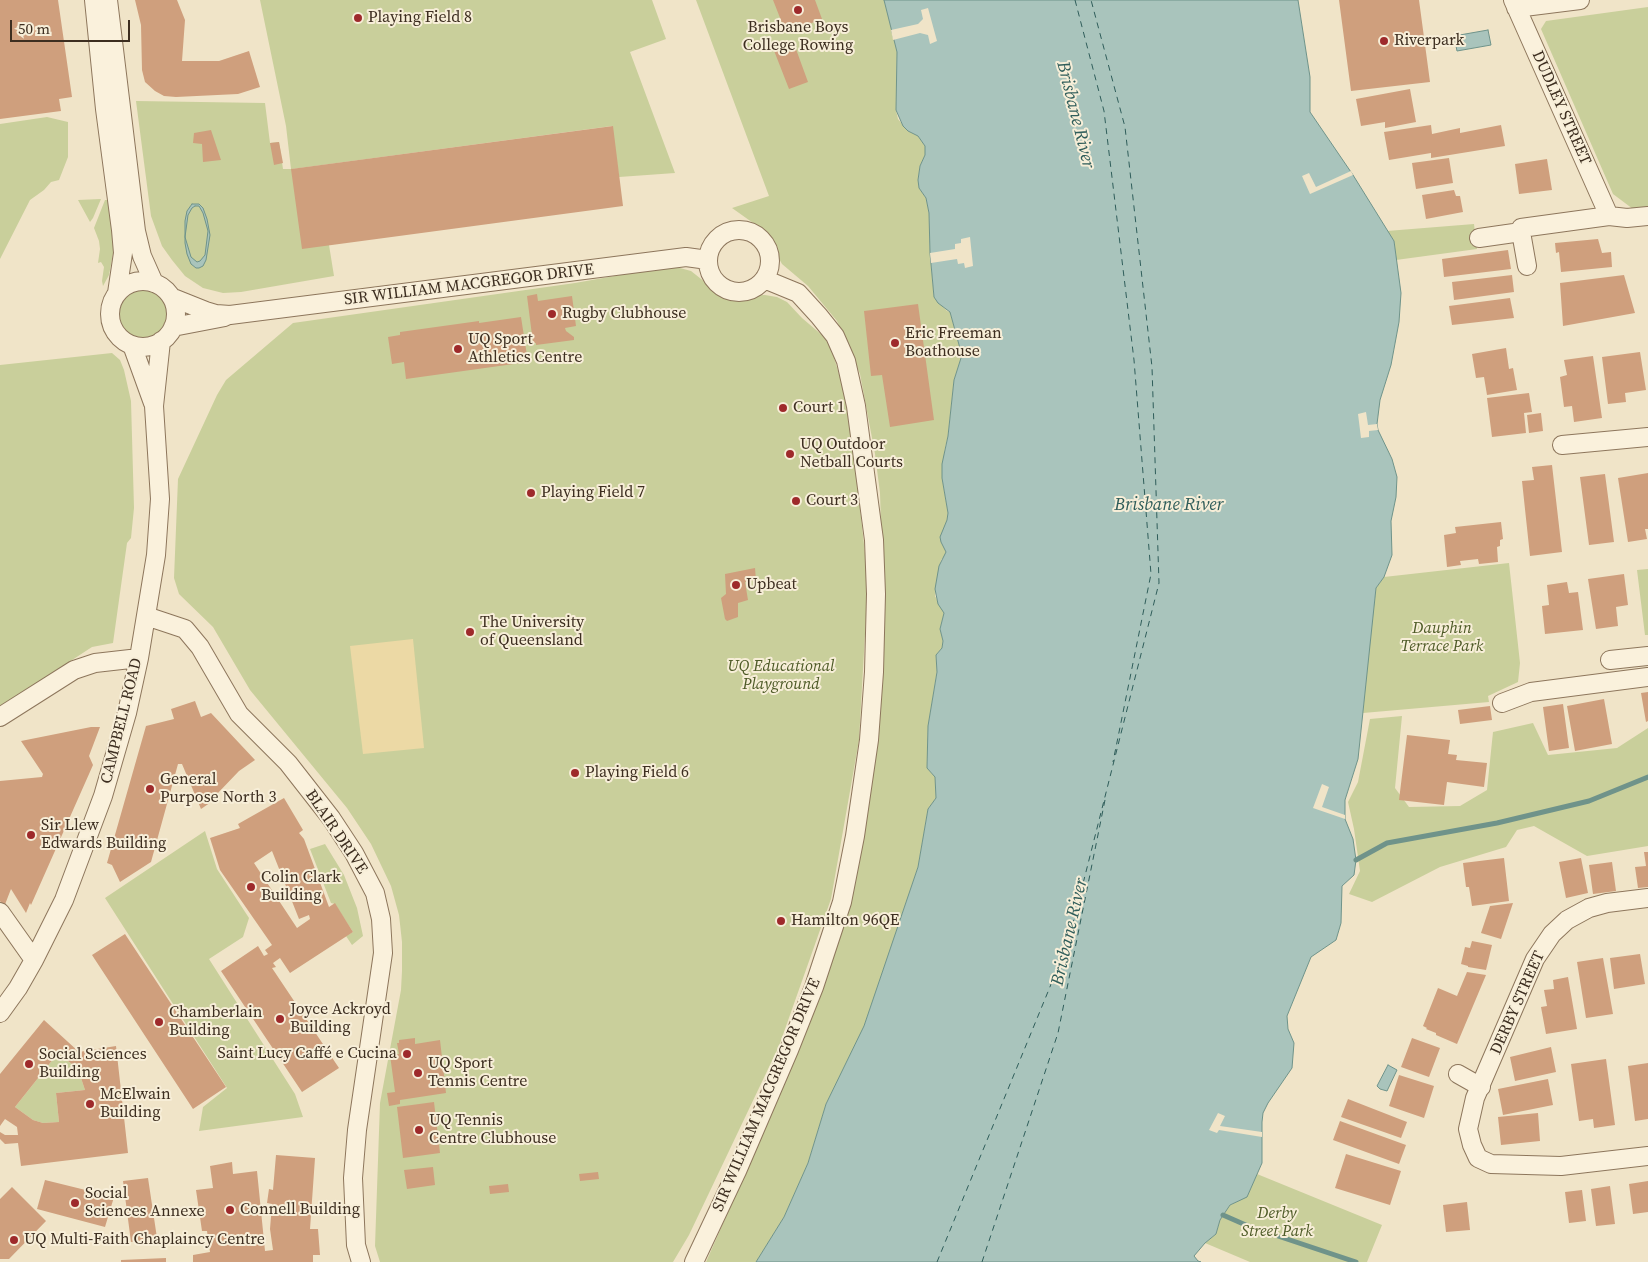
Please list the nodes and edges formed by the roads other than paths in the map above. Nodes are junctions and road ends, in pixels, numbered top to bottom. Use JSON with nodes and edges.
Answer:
{"nodes":[{"id":1,"x":94,"y":0,"type":"edge"},
{"id":2,"x":108,"y":0,"type":"edge"},
{"id":3,"x":1580,"y":0,"type":"edge"},
{"id":4,"x":1514,"y":4,"type":"edge"},
{"id":5,"x":1609,"y":216,"type":"junction"},
{"id":6,"x":1648,"y":216,"type":"edge"},
{"id":7,"x":1521,"y":232,"type":"junction"},
{"id":8,"x":1479,"y":238,"type":"dead end"},
{"id":9,"x":708,"y":260,"type":"junction"},
{"id":10,"x":1527,"y":266,"type":"dead end"},
{"id":11,"x":764,"y":280,"type":"junction"},
{"id":12,"x":154,"y":283,"type":"junction"},
{"id":13,"x":117,"y":293,"type":"junction"},
{"id":14,"x":171,"y":297,"type":"junction"},
{"id":15,"x":230,"y":315,"type":"junction"},
{"id":16,"x":173,"y":327,"type":"junction"},
{"id":17,"x":161,"y":341,"type":"junction"},
{"id":18,"x":132,"y":345,"type":"junction"},
{"id":19,"x":154,"y":406,"type":"junction"},
{"id":20,"x":1648,"y":437,"type":"edge"},
{"id":21,"x":1562,"y":445,"type":"dead end"},
{"id":22,"x":146,"y":616,"type":"junction"},
{"id":23,"x":1648,"y":656,"type":"edge"},
{"id":24,"x":139,"y":658,"type":"junction"},
{"id":25,"x":1610,"y":660,"type":"dead end"},
{"id":26,"x":1648,"y":678,"type":"edge"},
{"id":27,"x":1502,"y":702,"type":"dead end"},
{"id":28,"x":0,"y":717,"type":"edge"},
{"id":29,"x":1648,"y":898,"type":"edge"},
{"id":30,"x":0,"y":912,"type":"edge"},
{"id":31,"x":34,"y":960,"type":"junction"},
{"id":32,"x":0,"y":1013,"type":"edge"},
{"id":33,"x":1458,"y":1074,"type":"dead end"},
{"id":34,"x":1481,"y":1087,"type":"junction"},
{"id":35,"x":1648,"y":1156,"type":"edge"},
{"id":36,"x":361,"y":1262,"type":"edge"},
{"id":37,"x":694,"y":1262,"type":"edge"}],
"edges":[{"from":1,"to":13,"type":"street"},
{"from":2,"to":12,"type":"street"},
{"from":3,"to":4,"type":"street"},
{"from":4,"to":5,"type":"street","name":"DUDLEY STREET"},
{"from":5,"to":6,"type":"street"},
{"from":5,"to":7,"type":"street"},
{"from":7,"to":8,"type":"street"},
{"from":7,"to":10,"type":"street"},
{"from":9,"to":11,"type":"street"},
{"from":9,"to":11,"type":"street"},
{"from":9,"to":15,"type":"street","name":"SIR WILLIAM MACGREGOR DRIVE"},
{"from":11,"to":37,"type":"street","name":"SIR WILLIAM MACGREGOR DRIVE"},
{"from":12,"to":13,"type":"street"},
{"from":12,"to":14,"type":"street"},
{"from":13,"to":18,"type":"street"},
{"from":14,"to":15,"type":"street","name":"SIR WILLIAM MACGREGOR DRIVE"},
{"from":14,"to":16,"type":"street"},
{"from":15,"to":16,"type":"street","name":"SIR WILLIAM MACGREGOR DRIVE"},
{"from":16,"to":17,"type":"street"},
{"from":17,"to":18,"type":"street"},
{"from":17,"to":19,"type":"street","name":"CAMPBELL ROAD"},
{"from":18,"to":19,"type":"street","name":"CAMPBELL ROAD"},
{"from":19,"to":22,"type":"street","name":"CAMPBELL ROAD"},
{"from":20,"to":21,"type":"street"},
{"from":22,"to":24,"type":"street","name":"CAMPBELL ROAD"},
{"from":22,"to":36,"type":"street","name":"BLAIR DRIVE"},
{"from":23,"to":25,"type":"street"},
{"from":24,"to":28,"type":"street"},
{"from":24,"to":31,"type":"street","name":"CAMPBELL ROAD"},
{"from":26,"to":27,"type":"street"},
{"from":29,"to":34,"type":"street","name":"DERBY STREET"},
{"from":30,"to":31,"type":"street"},
{"from":31,"to":32,"type":"street","name":"CAMPBELL ROAD"},
{"from":33,"to":34,"type":"street"},
{"from":34,"to":35,"type":"street","name":"DERBY STREET"}]}
